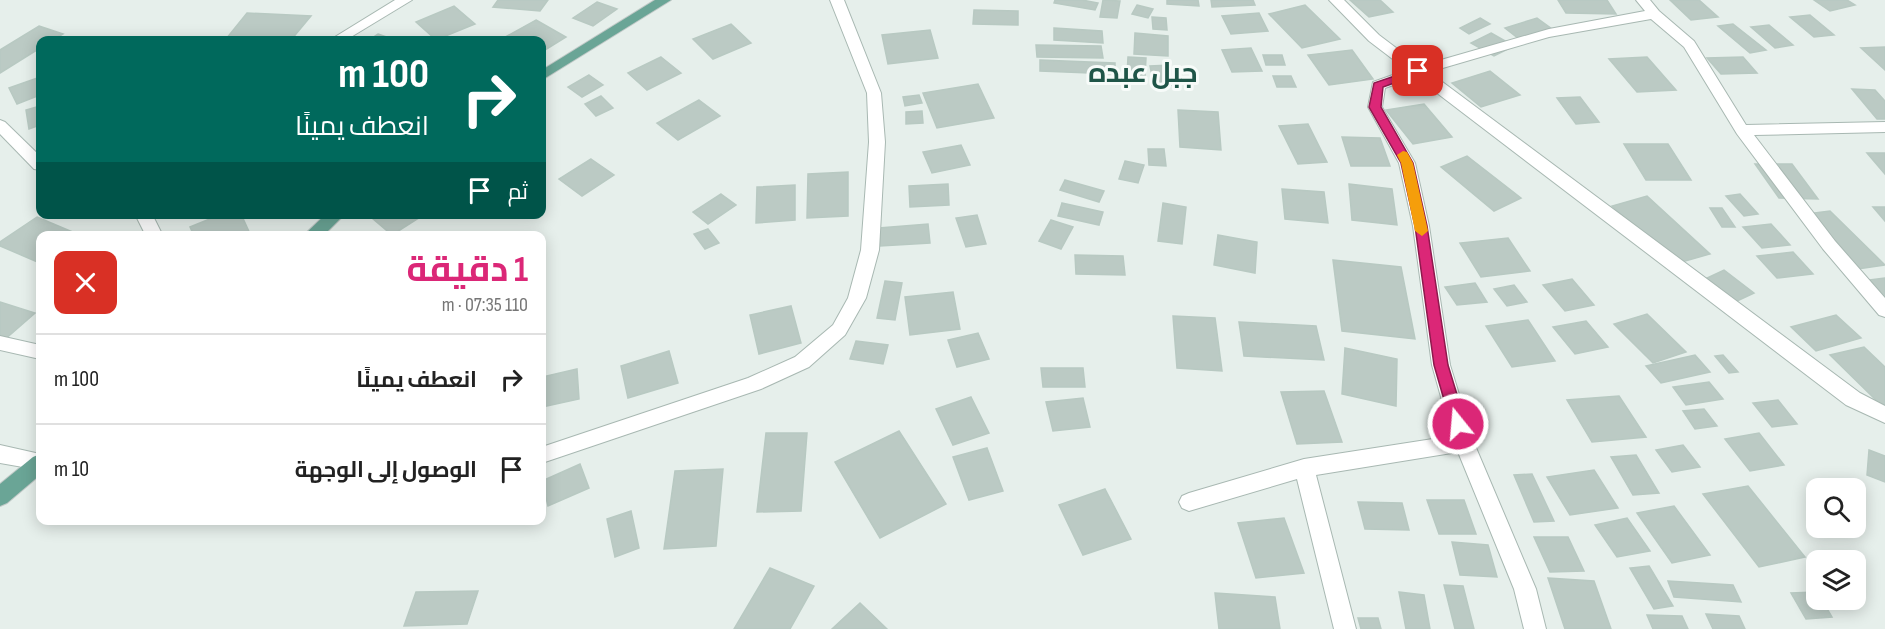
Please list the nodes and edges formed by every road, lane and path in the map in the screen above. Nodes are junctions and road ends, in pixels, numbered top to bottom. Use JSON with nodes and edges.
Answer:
{"nodes":[{"id":1,"x":405,"y":0,"type":"edge"},
{"id":2,"x":664,"y":0,"type":"edge"},
{"id":3,"x":837,"y":0,"type":"edge"},
{"id":4,"x":1336,"y":0,"type":"edge"},
{"id":5,"x":1643,"y":0,"type":"edge"},
{"id":6,"x":1654,"y":14,"type":"junction"},
{"id":7,"x":344,"y":36,"type":"edge"},
{"id":8,"x":1418,"y":71,"type":"junction"},
{"id":9,"x":546,"y":74,"type":"edge"},
{"id":10,"x":0,"y":125,"type":"edge"},
{"id":11,"x":1885,"y":127,"type":"edge"},
{"id":12,"x":1742,"y":130,"type":"junction"},
{"id":13,"x":36,"y":161,"type":"edge"},
{"id":14,"x":331,"y":219,"type":"edge"},
{"id":15,"x":316,"y":231,"type":"edge"},
{"id":16,"x":1885,"y":310,"type":"edge"},
{"id":17,"x":0,"y":343,"type":"edge"},
{"id":18,"x":36,"y":351,"type":"edge"},
{"id":19,"x":1885,"y":415,"type":"edge"},
{"id":20,"x":1464,"y":443,"type":"junction"},
{"id":21,"x":0,"y":454,"type":"edge"},
{"id":22,"x":546,"y":454,"type":"edge"},
{"id":23,"x":36,"y":461,"type":"edge"},
{"id":24,"x":36,"y":466,"type":"edge"},
{"id":25,"x":1304,"y":468,"type":"junction"},
{"id":26,"x":0,"y":497,"type":"edge"},
{"id":27,"x":1189,"y":502,"type":"dead end"},
{"id":28,"x":1345,"y":629,"type":"edge"},
{"id":29,"x":1535,"y":629,"type":"edge"}],
"edges":[{"from":1,"to":7,"type":"street"},
{"from":2,"to":9,"type":"main road"},
{"from":3,"to":22,"type":"street"},
{"from":4,"to":8,"type":"street"},
{"from":5,"to":6,"type":"street"},
{"from":6,"to":8,"type":"street"},
{"from":6,"to":12,"type":"street"},
{"from":8,"to":19,"type":"street"},
{"from":8,"to":20,"type":"street"},
{"from":10,"to":13,"type":"street"},
{"from":11,"to":12,"type":"street"},
{"from":12,"to":16,"type":"street"},
{"from":14,"to":15,"type":"main road"},
{"from":17,"to":18,"type":"street"},
{"from":20,"to":25,"type":"street"},
{"from":20,"to":29,"type":"street"},
{"from":21,"to":23,"type":"street"},
{"from":24,"to":26,"type":"main road"},
{"from":25,"to":27,"type":"street"},
{"from":25,"to":28,"type":"street"}]}
